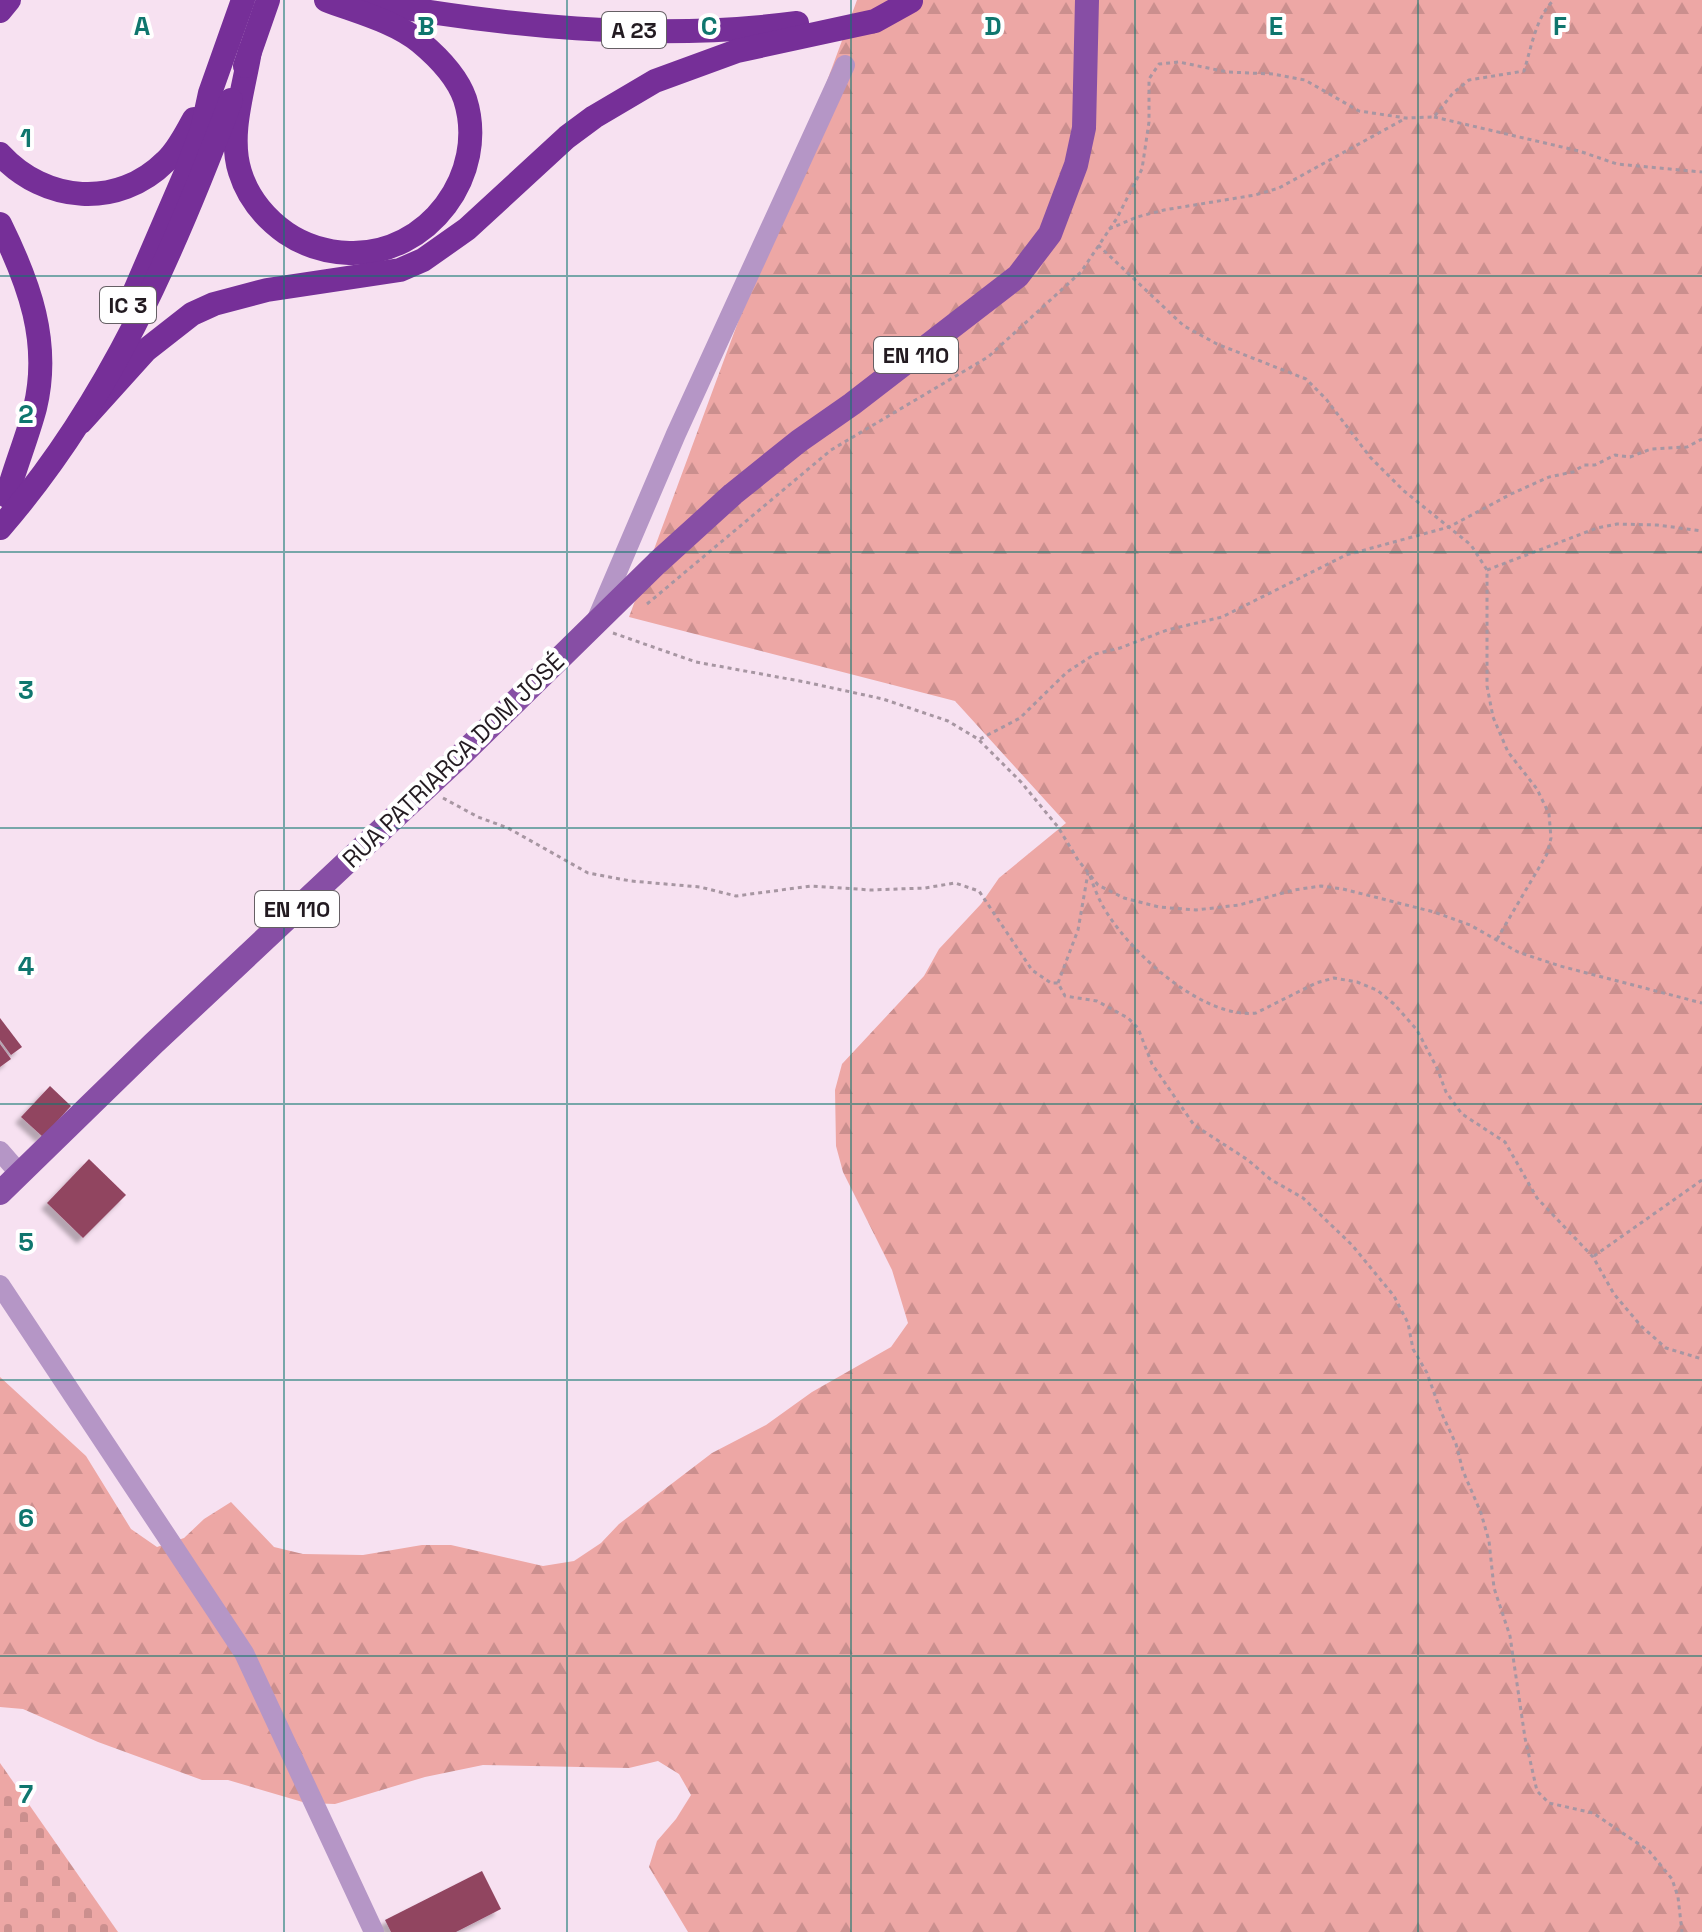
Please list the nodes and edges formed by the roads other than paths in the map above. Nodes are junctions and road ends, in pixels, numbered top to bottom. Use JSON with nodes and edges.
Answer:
{"nodes":[{"id":1,"x":9,"y":0,"type":"edge"},
{"id":2,"x":243,"y":0,"type":"edge"},
{"id":3,"x":268,"y":0,"type":"edge"},
{"id":4,"x":326,"y":0,"type":"edge"},
{"id":5,"x":358,"y":0,"type":"edge"},
{"id":6,"x":912,"y":0,"type":"edge"},
{"id":7,"x":1087,"y":0,"type":"edge"},
{"id":8,"x":0,"y":11,"type":"edge"},
{"id":9,"x":238,"y":49,"type":"junction"},
{"id":10,"x":845,"y":65,"type":"dead end"},
{"id":11,"x":210,"y":93,"type":"junction"},
{"id":12,"x":0,"y":154,"type":"edge"},
{"id":13,"x":0,"y":224,"type":"edge"},
{"id":14,"x":81,"y":422,"type":"junction"},
{"id":15,"x":3,"y":500,"type":"edge"},
{"id":16,"x":0,"y":528,"type":"edge"},
{"id":17,"x":594,"y":626,"type":"junction"},
{"id":18,"x":0,"y":1151,"type":"edge"},
{"id":19,"x":20,"y":1174,"type":"junction"},
{"id":20,"x":0,"y":1193,"type":"edge"},
{"id":21,"x":0,"y":1285,"type":"edge"},
{"id":22,"x":374,"y":1932,"type":"edge"}],
"edges":[{"from":1,"to":8,"type":"highway"},
{"from":2,"to":9,"type":"highway"},
{"from":3,"to":9,"type":"highway"},
{"from":4,"to":9,"type":"highway"},
{"from":5,"to":6,"type":"highway","number":"A 23"},
{"from":6,"to":14,"type":"highway"},
{"from":7,"to":17,"type":"main road","number":"EN 110"},
{"from":9,"to":11,"type":"highway"},
{"from":9,"to":14,"type":"highway","number":"IC 3"},
{"from":10,"to":17,"type":"street"},
{"from":11,"to":12,"type":"highway"},
{"from":11,"to":15,"type":"highway","number":"IC 3"},
{"from":13,"to":15,"type":"highway"},
{"from":14,"to":16,"type":"highway","number":"IC 3"},
{"from":17,"to":19,"type":"main road","name":"RUA PATRIARCA DOM JOSÉ","number":"EN 110"},
{"from":18,"to":19,"type":"street"},
{"from":19,"to":20,"type":"main road","name":"RUA PATRIARCA DOM JOSÉ","number":"EN 110"},
{"from":21,"to":22,"type":"street"}]}
